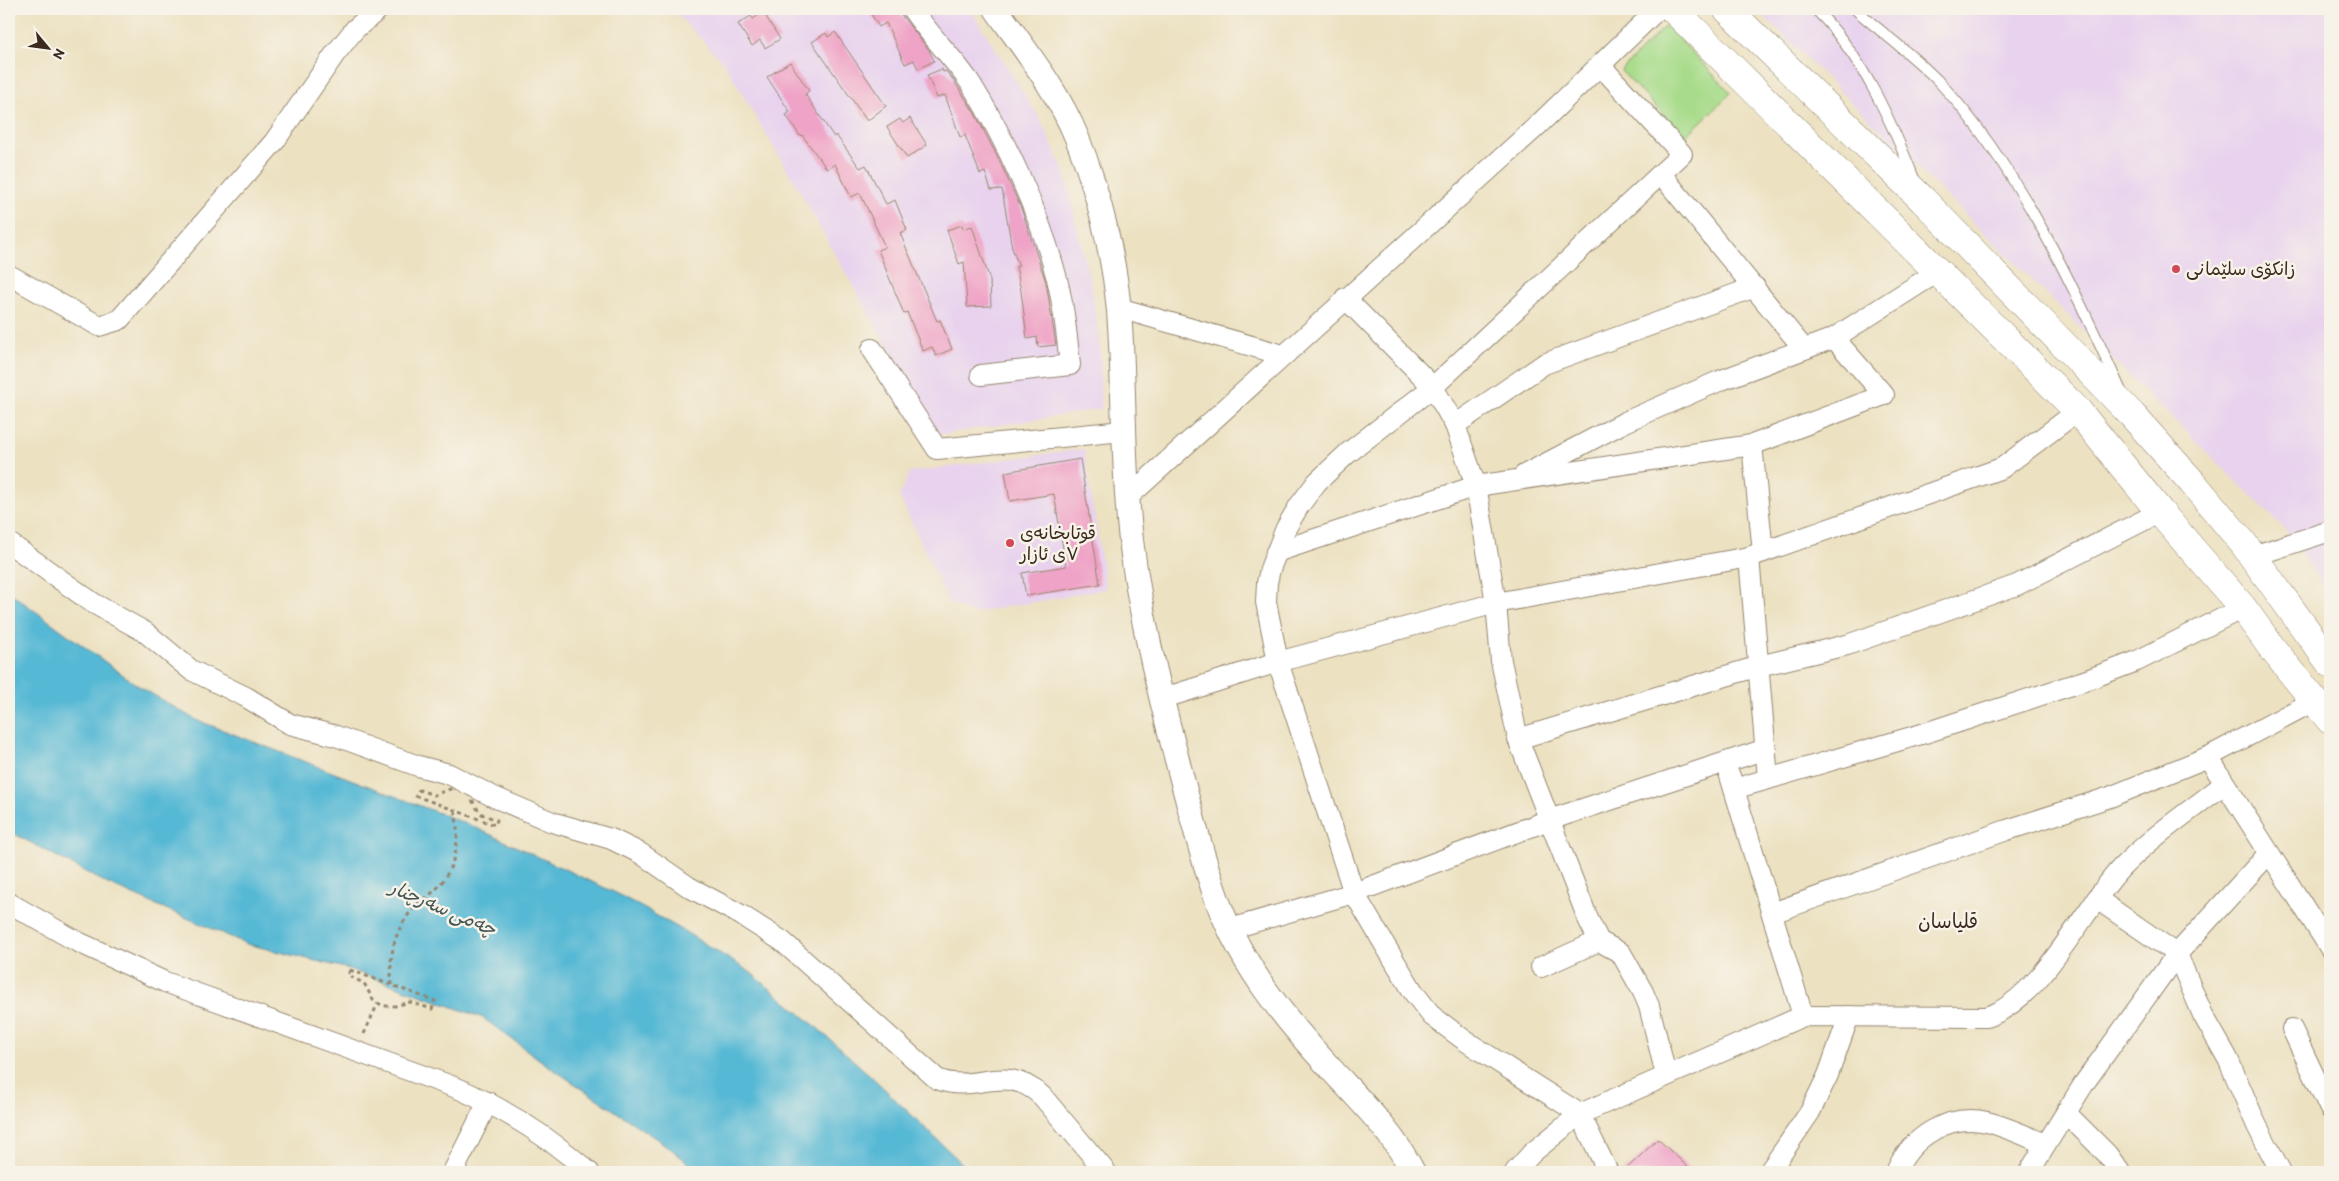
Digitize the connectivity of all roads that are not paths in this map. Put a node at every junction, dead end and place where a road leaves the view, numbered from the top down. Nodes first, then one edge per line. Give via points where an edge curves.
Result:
1 (379, 9) edge
2 (912, 9) edge
3 (996, 9) edge
4 (1658, 9) edge
5 (1674, 9) edge
6 (1727, 9) edge
7 (1816, 9) edge
8 (1855, 9) edge
9 (1600, 65) junction
10 (1661, 174) junction
11 (1923, 200) junction
12 (1939, 272) junction
13 (9, 275) edge
14 (1755, 287) junction
15 (1345, 298) junction
16 (1119, 308) junction
17 (1834, 338) junction
18 (872, 349) dead end
19 (1804, 349) junction
20 (1283, 355) junction
21 (981, 375) dead end
22 (1433, 387) junction
23 (2078, 411) junction
24 (2132, 415) junction
25 (1455, 425) junction
26 (1123, 431) junction
27 (1752, 445) junction
28 (1511, 481) junction
29 (1476, 486) junction
30 (1127, 498) junction
31 (2160, 512) junction
32 (2330, 531) edge
33 (9, 544) edge
34 (1276, 552) junction
35 (1756, 554) junction
36 (2253, 556) junction
37 (1496, 603) junction
38 (2243, 608) junction
39 (1278, 662) junction
40 (2330, 663) edge
41 (1759, 666) junction
42 (1161, 699) junction
43 (2323, 710) edge
44 (1518, 739) junction
45 (1766, 750) junction
46 (2208, 757) junction
47 (1726, 762) junction
48 (1768, 779) junction
49 (2224, 784) junction
50 (1734, 789) junction
51 (1549, 820) junction
52 (2269, 853) junction
53 (1354, 893) junction
54 (2096, 899) junction
55 (9, 902) edge
56 (1772, 913) junction
57 (1230, 929) junction
58 (1599, 940) junction
59 (2330, 948) edge
60 (2176, 954) junction
61 (1541, 967) dead end
62 (1803, 1016) junction
63 (1849, 1016) junction
64 (2292, 1028) dead end
65 (1666, 1075) junction
66 (488, 1102) junction
67 (2330, 1109) edge
68 (2066, 1113) junction
69 (1580, 1114) junction
70 (2045, 1144) junction
71 (453, 1172) edge
72 (589, 1172) edge
73 (1106, 1172) edge
74 (1413, 1172) edge
75 (1515, 1172) edge
76 (1608, 1172) edge
77 (1769, 1172) edge
78 (1896, 1172) edge
79 (2029, 1172) edge
80 (2120, 1172) edge
81 (2281, 1172) edge

1 - 13 street via 355,28 274,142 119,320 99,326
2 - 21 street via 967,78 994,123 1043,233 1062,301 1070,365
3 - 16 street via 1038,67 1076,136 1096,193
4 - 9 street
5 - 12 main road
6 - 11 main road
7 - 11 lane via 1851,54 1870,86 1896,134
8 - 24 lane via 1940,83 1992,149 2087,315
9 - 10 street via 1682,154
9 - 15 street via 1536,127
10 - 14 street
10 - 22 street
11 - 24 main road
12 - 17 street
12 - 23 main road
14 - 19 street
14 - 25 street via 1544,364
15 - 20 street
15 - 22 street
16 - 20 street
16 - 26 street
17 - 19 street
17 - 27 street via 1884,395
18 - 26 street via 937,449
19 - 28 street via 1624,422
20 - 30 street
22 - 25 street
22 - 34 street via 1348,453 1317,482 1286,528
23 - 31 main road
23 - 35 street via 2002,468
24 - 36 main road
25 - 29 street
26 - 30 street
27 - 28 street
27 - 35 street
28 - 29 street
29 - 34 street
29 - 37 street
30 - 42 street via 1142,614
31 - 38 main road
31 - 41 street via 2017,585 1847,645
32 - 36 street
33 - 73 street via 100,608 145,632 191,670 246,697 290,724 449,774 552,822 611,839 640,853 689,887 782,941 937,1080 958,1085 1005,1078 1032,1086
34 - 39 street via 1266,602
35 - 37 street
35 - 41 street
36 - 40 main road
37 - 39 street
37 - 44 street via 1502,661
38 - 43 main road
38 - 48 street via 2137,661 2084,681 1925,733
39 - 42 street
39 - 53 street
41 - 44 street
41 - 45 street
42 - 57 street via 1201,848 1216,898
43 - 46 street
44 - 51 street
45 - 47 street
45 - 48 street
46 - 49 street
46 - 56 street via 2110,797
47 - 50 street
47 - 51 street
48 - 50 street
49 - 52 street
49 - 54 street via 2146,844
50 - 56 street
51 - 53 street
51 - 58 street
52 - 59 street
52 - 60 street
53 - 57 street
53 - 69 street via 1414,993 1432,1016
54 - 60 street
54 - 63 street via 2034,983 2000,1013 1986,1017
55 - 66 street via 76,941 164,982
56 - 62 street
57 - 74 street via 1247,964 1268,995 1385,1128
58 - 61 street
58 - 65 street via 1621,953 1643,992
60 - 68 street
60 - 81 street
62 - 63 street
62 - 65 street
63 - 77 street via 1828,1075 1810,1112
64 - 67 street
65 - 69 street
66 - 71 street
66 - 72 street via 552,1141
68 - 70 street
68 - 80 street via 2107,1154
69 - 75 street via 1532,1153
69 - 76 street
70 - 78 street via 1986,1122 1954,1122 1934,1129 1917,1142
70 - 79 street

